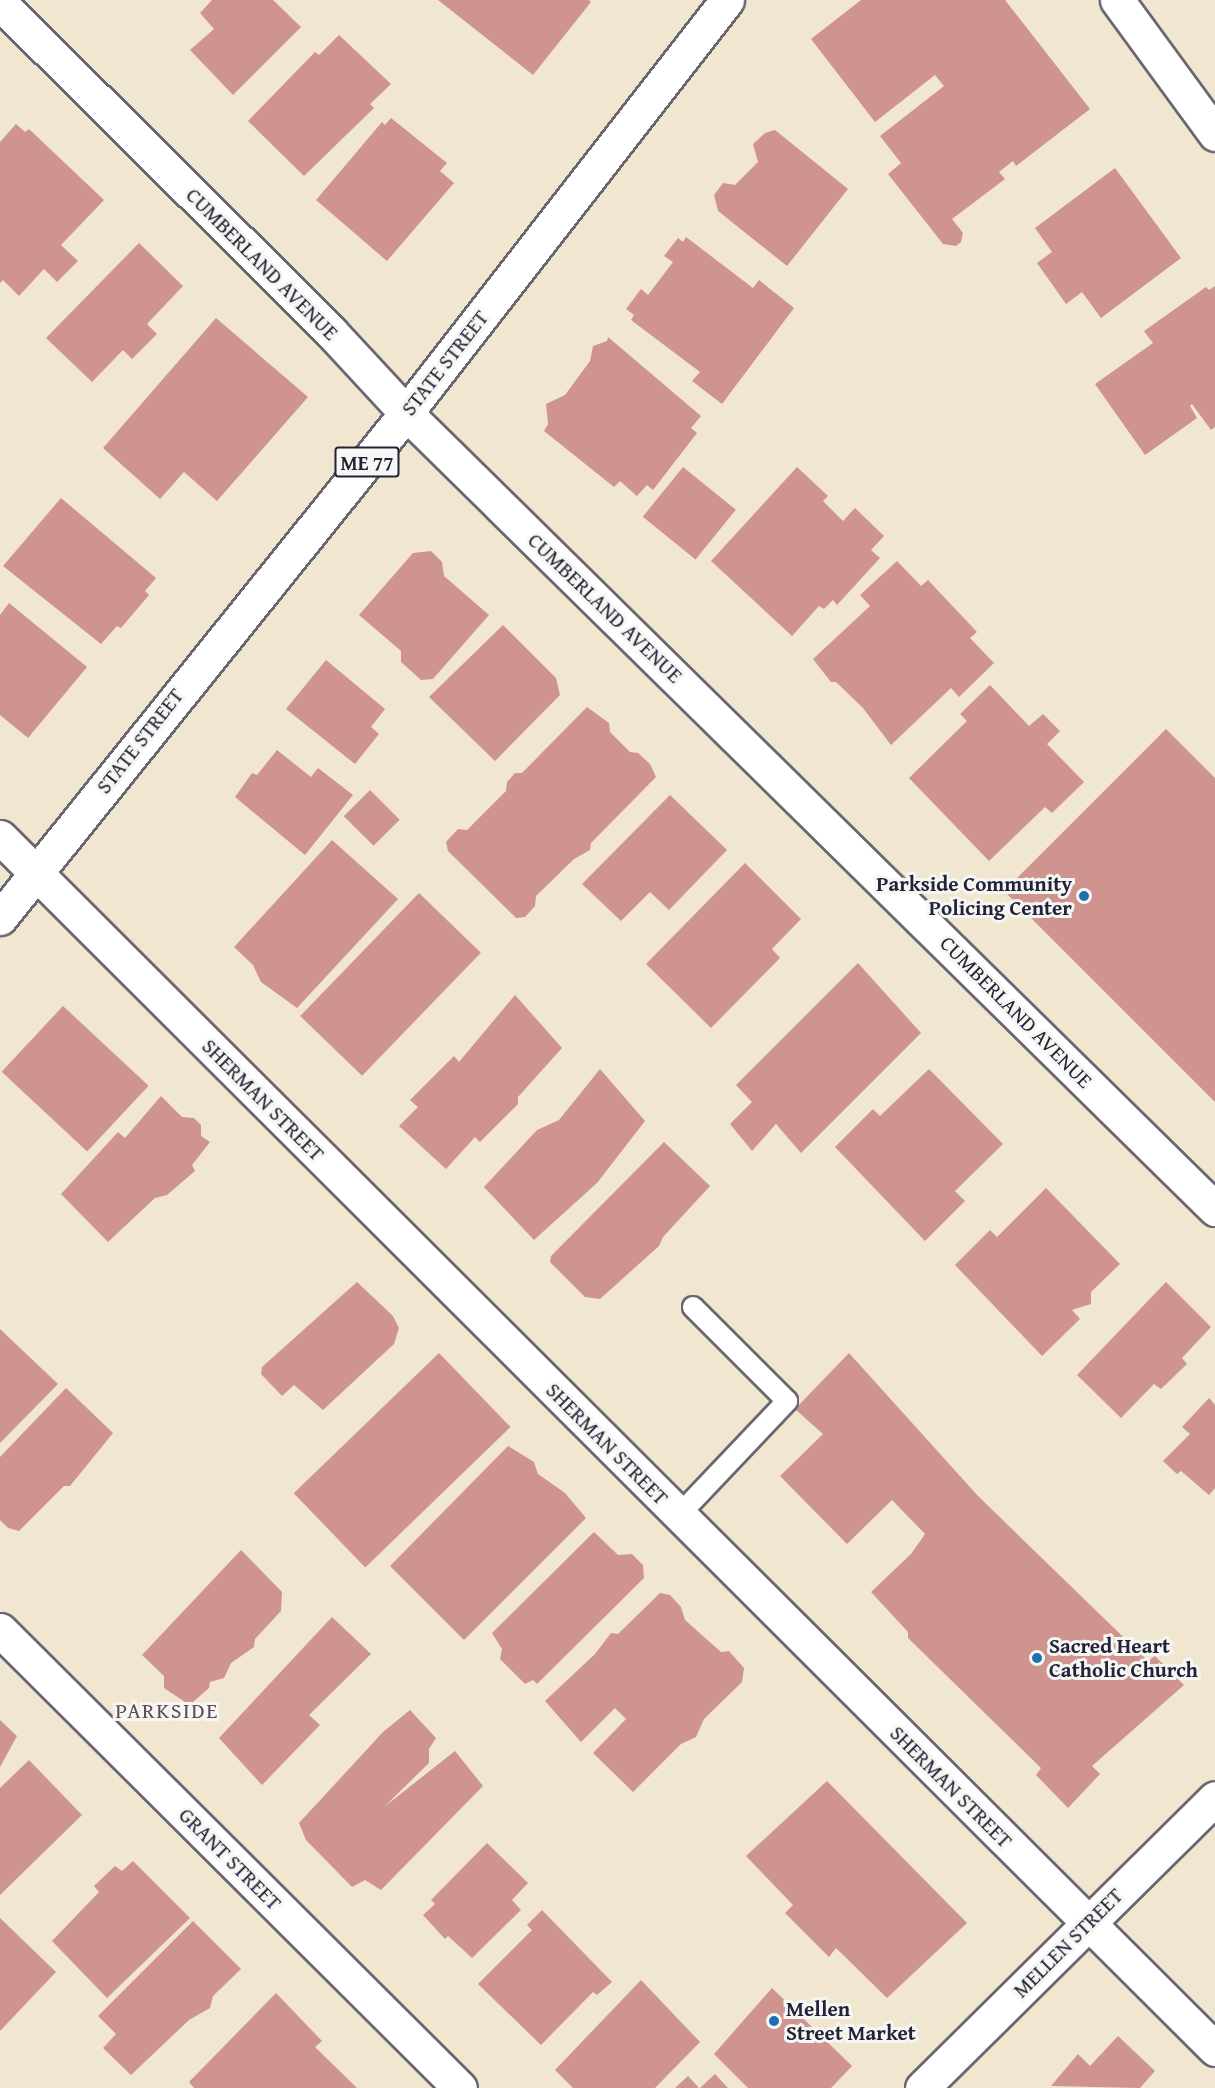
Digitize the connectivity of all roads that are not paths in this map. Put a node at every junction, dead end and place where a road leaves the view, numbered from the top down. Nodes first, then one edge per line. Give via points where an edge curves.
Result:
1 (727, 0) edge
2 (1117, 0) edge
3 (0, 3) edge
4 (1215, 134) edge
5 (406, 413) junction
6 (0, 837) edge
7 (37, 874) junction
8 (0, 918) edge
9 (1215, 1209) edge
10 (693, 1306) dead end
11 (679, 1515) junction
12 (0, 1630) edge
13 (1215, 1798) edge
14 (1088, 1924) junction
15 (1215, 2049) edge
16 (460, 2088) edge
17 (922, 2088) edge

1 - 5 street, STATE STREET / ME 77
2 - 4 street
3 - 5 street, CUMBERLAND AVENUE via 331,332
5 - 7 street, STATE STREET / ME 77
5 - 9 street, CUMBERLAND AVENUE
6 - 7 street, SHERMAN STREET
7 - 8 street, STATE STREET / ME 77
7 - 11 street, SHERMAN STREET
10 - 11 lane via 787,1401
11 - 14 street, SHERMAN STREET
12 - 16 street, GRANT STREET
13 - 14 street, MELLEN STREET
14 - 15 street, SHERMAN STREET
14 - 17 street, MELLEN STREET

